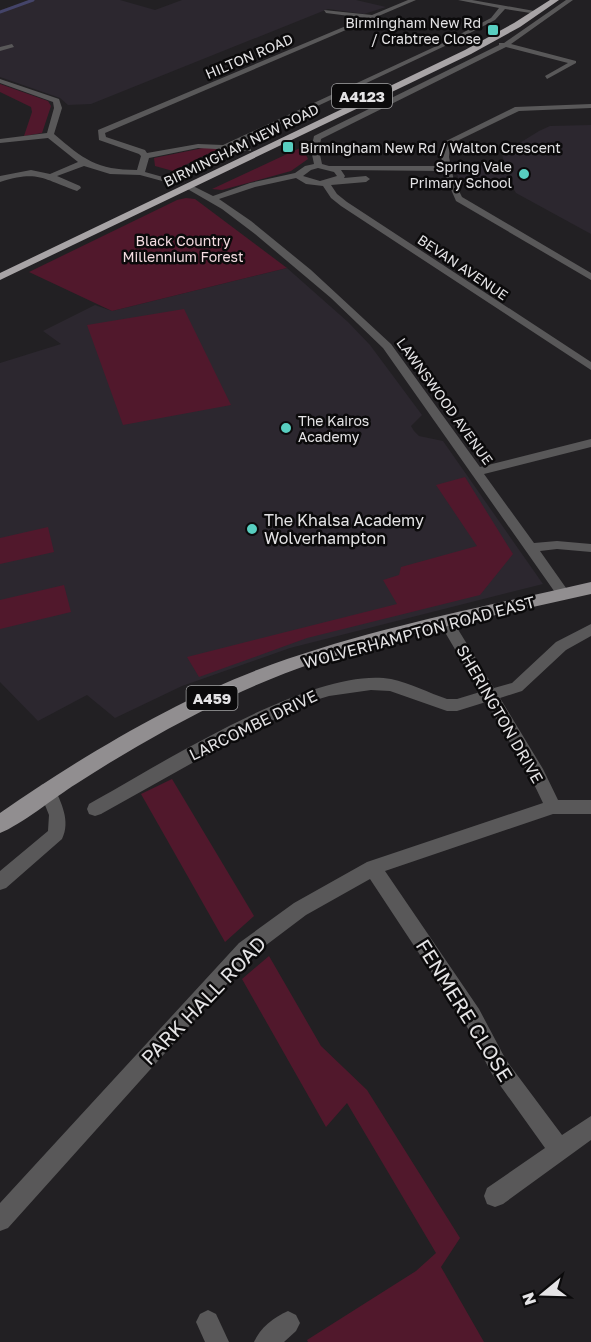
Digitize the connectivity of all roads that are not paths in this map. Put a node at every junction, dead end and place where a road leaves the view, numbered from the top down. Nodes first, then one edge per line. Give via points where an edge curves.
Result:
1 (413, 0) edge
2 (461, 0) edge
3 (545, 0) edge
4 (555, 0) edge
5 (570, 0) edge
6 (504, 7) junction
7 (326, 11) dead end
8 (533, 12) junction
9 (372, 17) junction
10 (490, 41) junction
11 (12, 45) dead end
12 (505, 45) junction
13 (0, 49) edge
14 (548, 74) dead end
15 (0, 81) edge
16 (591, 105) edge
17 (50, 135) junction
18 (0, 141) edge
19 (226, 146) junction
20 (248, 149) junction
21 (145, 156) junction
22 (83, 163) junction
23 (318, 166) junction
24 (332, 168) junction
25 (447, 169) junction
26 (140, 173) junction
27 (299, 175) junction
28 (51, 176) junction
29 (375, 179) dead end
30 (0, 180) edge
31 (439, 180) dead end
32 (450, 180) junction
33 (331, 182) junction
34 (174, 183) junction
35 (188, 187) junction
36 (77, 188) dead end
37 (214, 198) junction
38 (0, 267) edge
39 (0, 277) edge
40 (591, 277) edge
41 (591, 368) edge
42 (591, 443) edge
43 (477, 472) junction
44 (531, 548) junction
45 (591, 548) edge
46 (591, 588) edge
47 (564, 595) junction
48 (446, 622) junction
49 (591, 629) edge
50 (490, 697) junction
51 (47, 790) junction
52 (553, 807) junction
53 (591, 807) edge
54 (95, 809) dead end
55 (0, 824) edge
56 (373, 868) junction
57 (0, 882) edge
58 (591, 1127) edge
59 (560, 1150) junction
60 (495, 1196) dead end
61 (0, 1220) edge
62 (288, 1323) dead end
63 (266, 1342) edge

1 - 9 street, HILTON ROAD
2 - 6 street
3 - 8 highway, BIRMINGHAM NEW ROAD / A4123
4 - 8 highway, BIRMINGHAM NEW ROAD / A4123
5 - 12 street
6 - 8 street
6 - 19 street via 493,19 445,44
7 - 9 street
8 - 10 highway, BIRMINGHAM NEW ROAD / A4123
8 - 20 highway, BIRMINGHAM NEW ROAD / A4123
9 - 21 street, HILTON ROAD via 101,132 102,138
10 - 12 street
10 - 35 highway, BIRMINGHAM NEW ROAD / A4123
11 - 13 street
12 - 14 street via 574,62
12 - 23 street via 317,138
15 - 17 street via 56,101
16 - 25 street via 535,107 506,113 447,143
17 - 18 street
17 - 22 street
19 - 20 street
19 - 21 street via 186,147
20 - 34 highway, BIRMINGHAM NEW ROAD / A4123
21 - 26 street
22 - 26 street via 107,173
22 - 28 street
23 - 24 street
23 - 27 street via 303,169
24 - 25 street
24 - 33 street via 341,174
25 - 32 street
26 - 34 street
27 - 33 street via 306,182
27 - 37 street
28 - 30 street via 26,171
28 - 36 street
29 - 33 street
31 - 32 street
32 - 40 street via 456,195 465,203
33 - 41 street, BEVAN AVENUE via 334,196 344,204
34 - 35 highway
34 - 38 highway, BIRMINGHAM NEW ROAD / A4123
35 - 37 street, LAWNSWOOD AVENUE
35 - 39 highway, BIRMINGHAM NEW ROAD / A4123
37 - 43 street, LAWNSWOOD AVENUE via 357,315 390,349
42 - 43 street
43 - 44 street, LAWNSWOOD AVENUE
44 - 45 street
44 - 47 street, LAWNSWOOD AVENUE
46 - 47 main road, WOLVERHAMPTON ROAD EAST / A459
47 - 48 main road, WOLVERHAMPTON ROAD EAST / A459
48 - 50 street, SHERINGTON DRIVE
48 - 51 main road, WOLVERHAMPTON ROAD EAST / A459 via 303,662 232,688
49 - 50 street, LARCOMBE DRIVE via 548,657 517,687
50 - 52 street, SHERINGTON DRIVE
50 - 54 street, LARCOMBE DRIVE via 447,705 391,685 328,690 213,743
51 - 55 main road, WOLVERHAMPTON ROAD EAST / A459
51 - 57 street via 57,815 56,834
52 - 53 street, PARK HALL ROAD
52 - 56 street, PARK HALL ROAD
56 - 59 street, FENMERE CLOSE via 472,1016 499,1067
56 - 61 street, PARK HALL ROAD via 300,909 246,949
58 - 59 street
59 - 60 street
62 - 63 street

